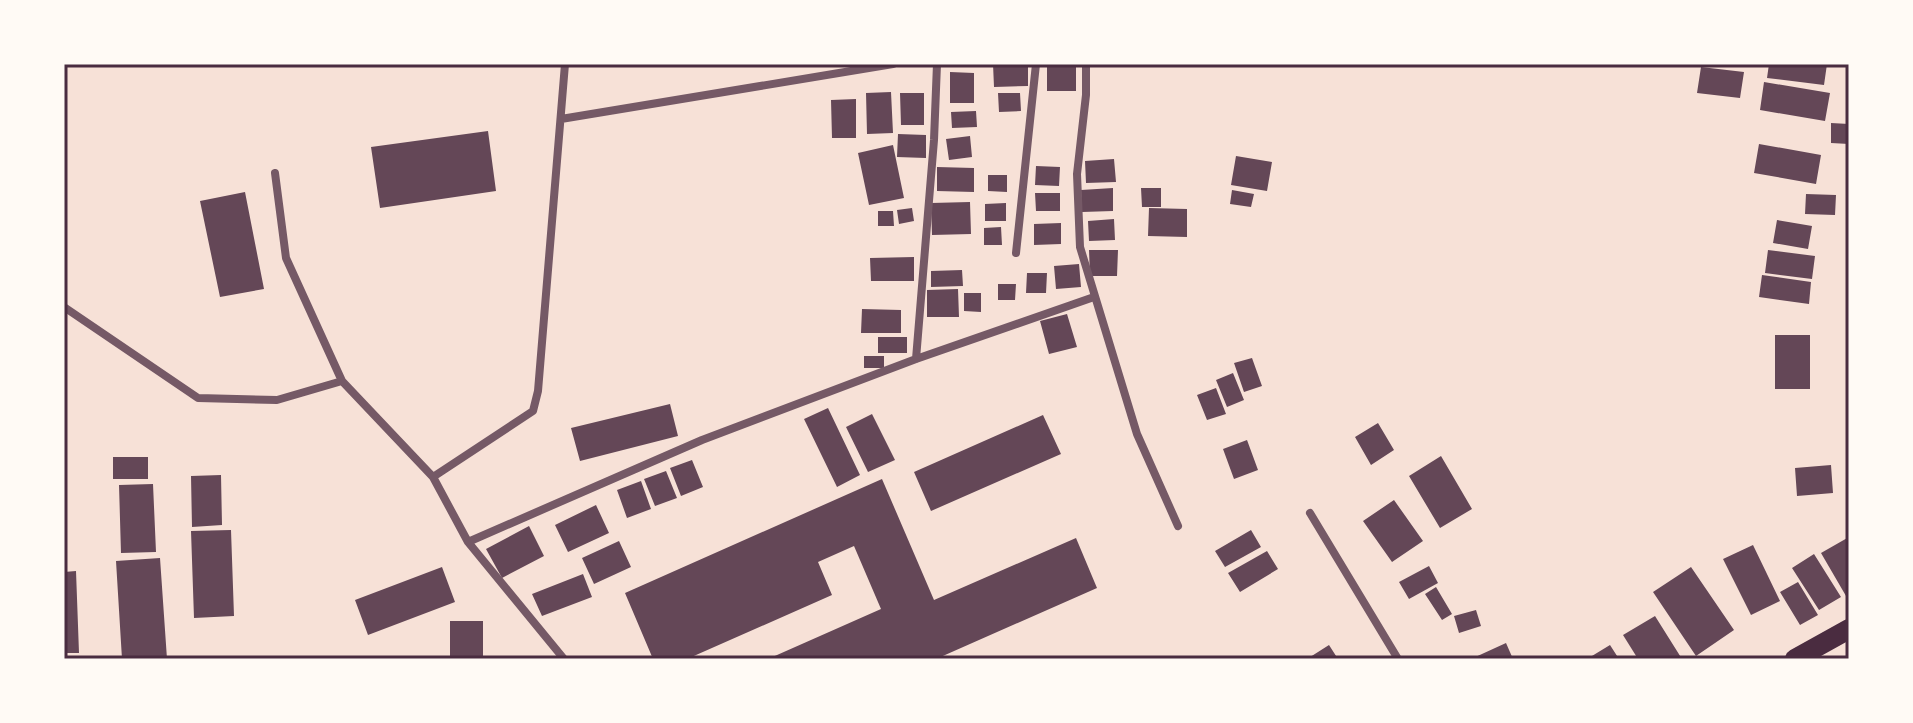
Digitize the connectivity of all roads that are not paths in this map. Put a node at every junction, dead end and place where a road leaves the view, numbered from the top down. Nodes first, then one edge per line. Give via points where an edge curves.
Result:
1 (565, 64) edge
2 (893, 64) edge
3 (937, 64) edge
4 (1036, 64) edge
5 (1086, 64) edge
6 (561, 119) junction
7 (275, 173) dead end
8 (1016, 253) dead end
9 (1094, 297) junction
10 (64, 307) edge
11 (916, 359) junction
12 (342, 381) junction
13 (433, 477) junction
14 (1310, 513) dead end
15 (1178, 526) dead end
16 (468, 542) junction
17 (1849, 629) edge
18 (564, 659) edge
19 (1398, 659) edge
20 (1795, 659) edge

1 - 6 street
2 - 6 street
3 - 11 street
4 - 8 street
5 - 9 street via 1077,174 1080,247
6 - 13 street via 533,411
7 - 12 street via 286,258
9 - 11 street
9 - 15 street via 1137,434
10 - 12 street via 198,398 277,400
11 - 16 street via 702,440
12 - 13 street
13 - 16 street
14 - 19 street
16 - 18 street
17 - 20 main road

